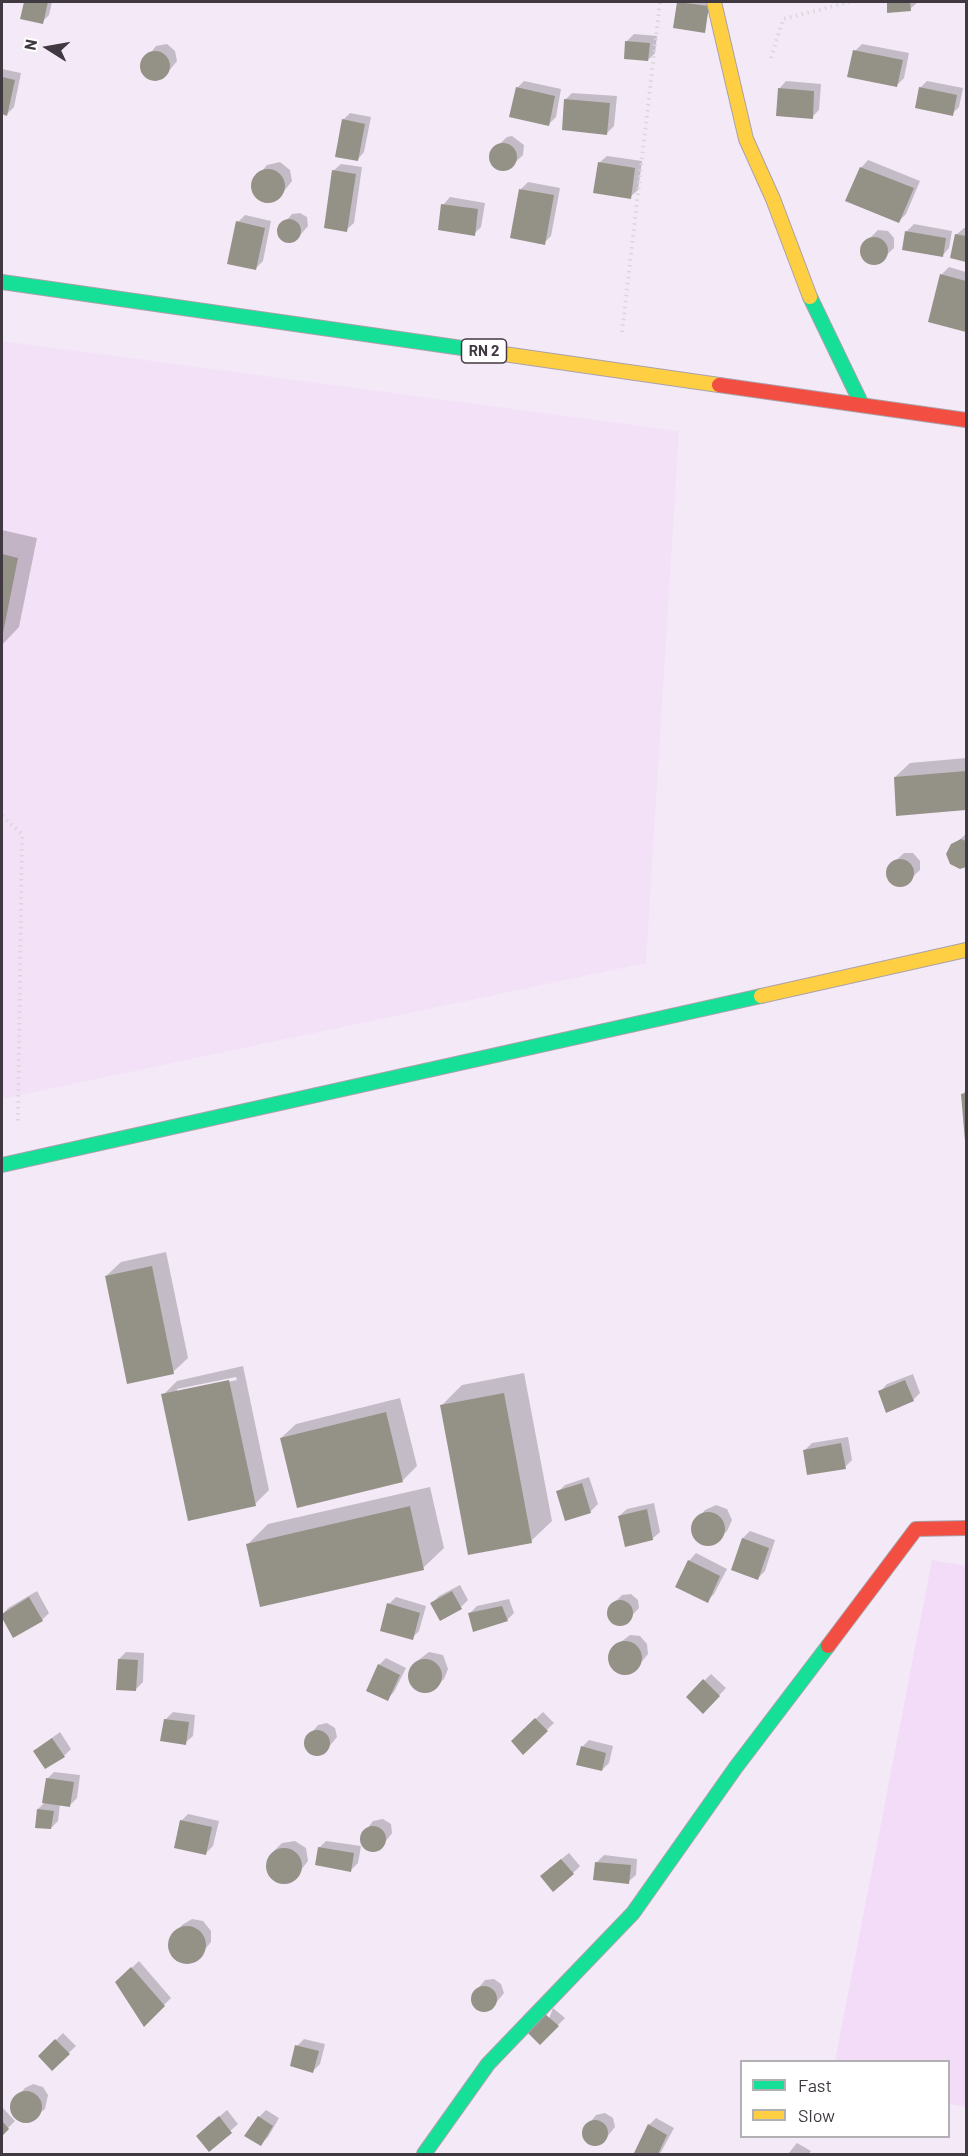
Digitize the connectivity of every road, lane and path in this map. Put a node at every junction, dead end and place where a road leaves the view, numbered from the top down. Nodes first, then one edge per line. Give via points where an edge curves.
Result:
1 (660, 2) edge
2 (714, 2) edge
3 (850, 2) edge
4 (769, 63) dead end
5 (2, 282) edge
6 (618, 370) junction
7 (862, 405) junction
8 (966, 420) edge
9 (2, 816) edge
10 (966, 950) edge
11 (18, 1161) junction
12 (2, 1165) edge
13 (966, 1528) edge
14 (424, 2154) edge

1 - 6 path
2 - 7 street via 746,139 814,306
3 - 4 path via 783,19
5 - 6 street, RN 2
6 - 7 street, RN 2
7 - 8 street, RN 2
9 - 11 path via 22,834
10 - 11 street
11 - 12 street
13 - 14 street via 916,1529 736,1767 633,1913 488,2064

